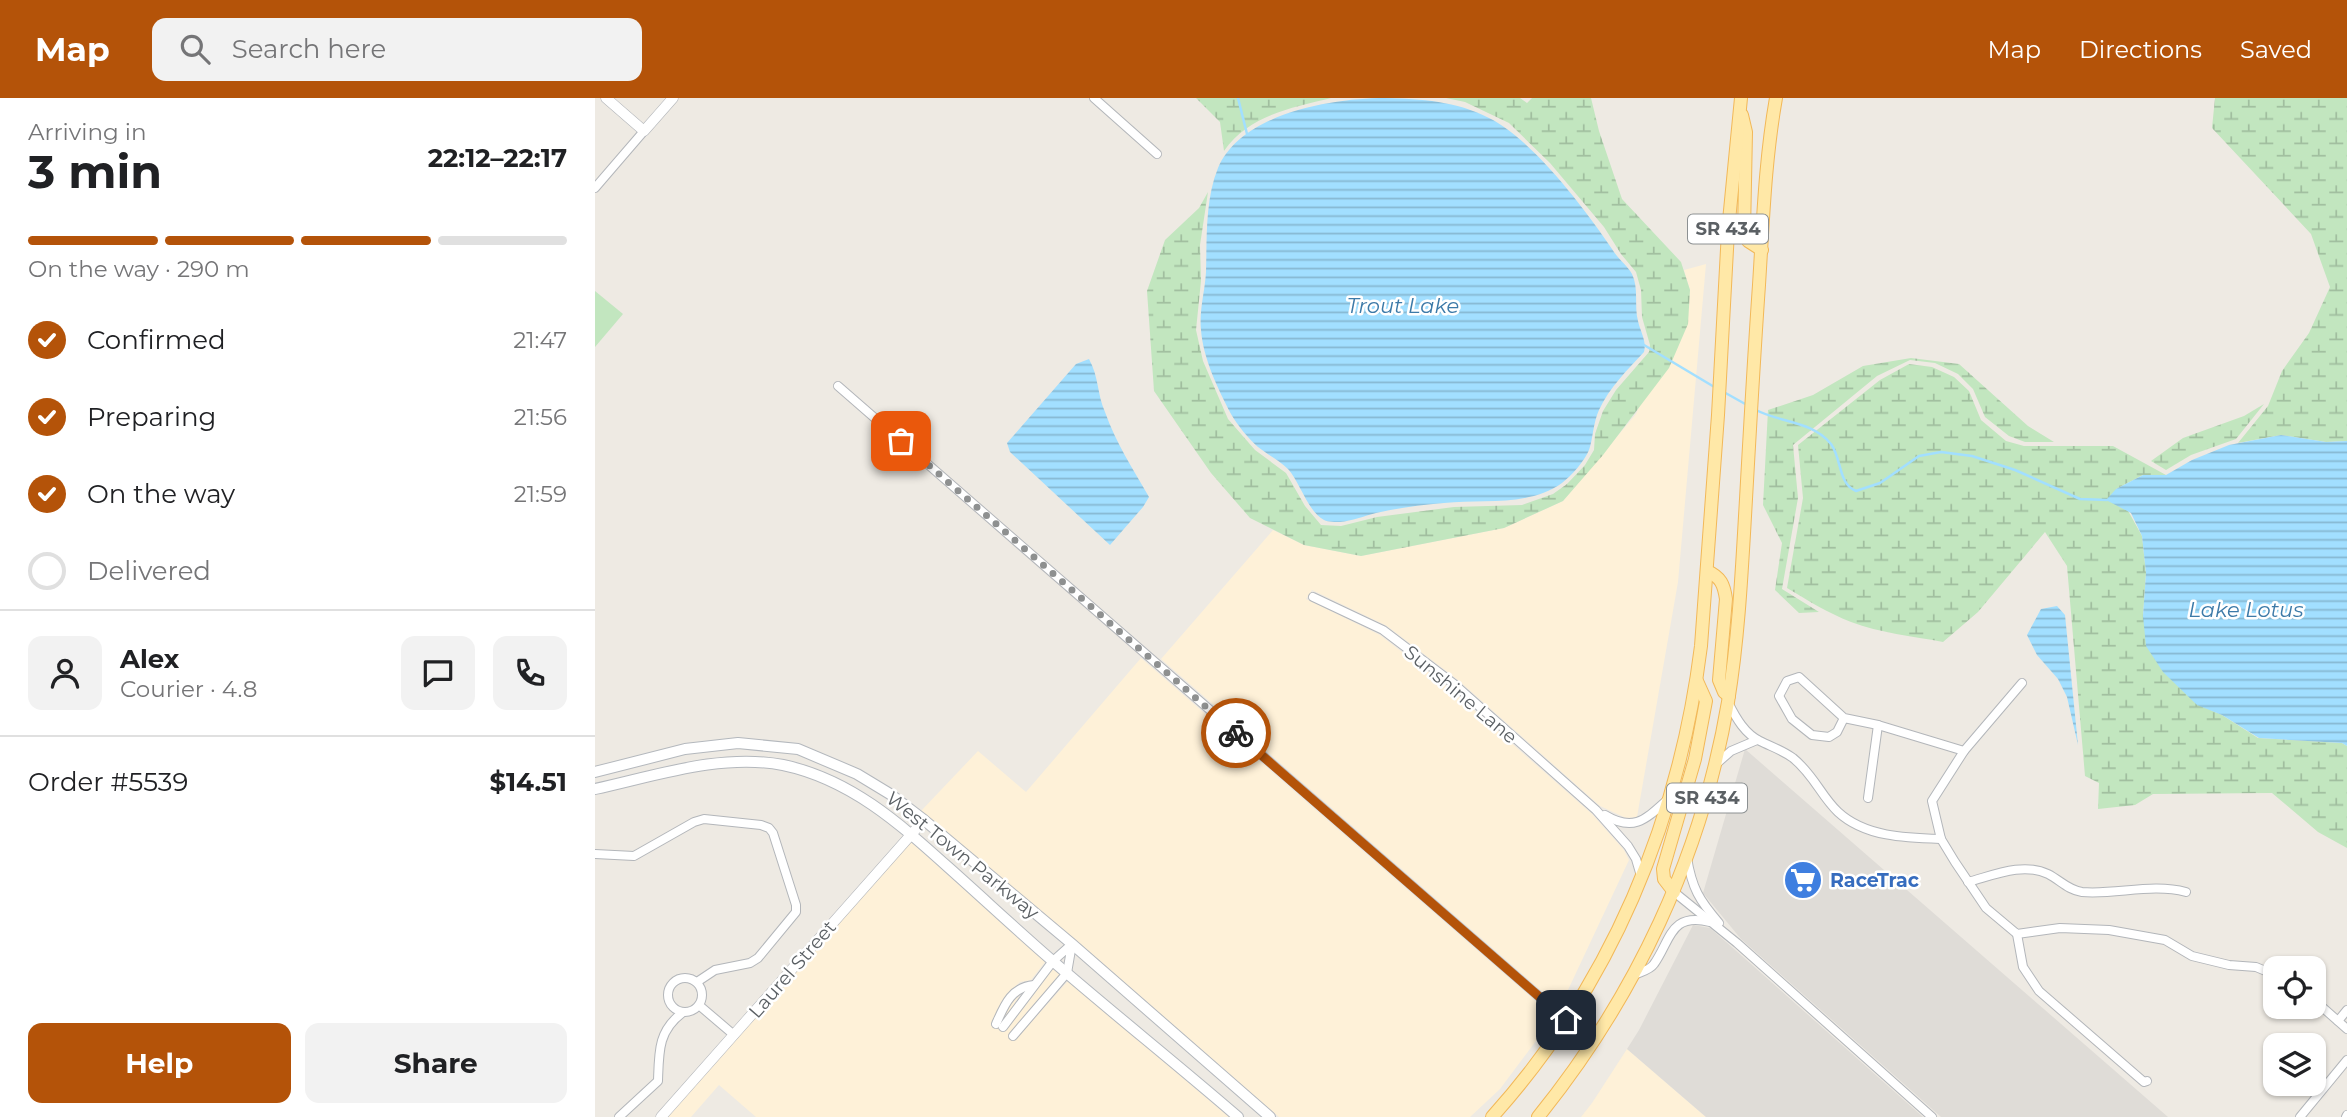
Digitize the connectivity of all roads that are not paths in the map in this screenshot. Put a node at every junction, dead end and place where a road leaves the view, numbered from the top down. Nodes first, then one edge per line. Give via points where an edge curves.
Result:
1 (606, 98) edge
2 (673, 98) edge
3 (1094, 98) edge
4 (1776, 98) edge
5 (1740, 100) edge
6 (644, 131) junction
7 (1157, 154) dead end
8 (595, 188) edge
9 (1762, 250) junction
10 (838, 386) dead end
11 (1707, 571) junction
12 (1313, 597) dead end
13 (1696, 681) junction
14 (2022, 683) dead end
15 (1729, 699) junction
16 (1844, 718) junction
17 (1878, 725) junction
18 (1757, 740) junction
19 (1964, 751) junction
20 (1715, 765) junction
21 (595, 772) edge
22 (595, 789) edge
23 (1671, 796) junction
24 (1868, 798) dead end
25 (1596, 810) junction
26 (924, 820) junction
27 (911, 834) junction
28 (1941, 839) junction
29 (595, 854) edge
30 (1687, 857) junction
31 (1641, 879) junction
32 (1968, 882) junction
33 (1674, 892) junction
34 (2186, 892) dead end
35 (1712, 923) junction
36 (2017, 934) junction
37 (1737, 943) junction
38 (1072, 944) junction
39 (1053, 961) junction
40 (2263, 970) edge
41 (1067, 974) junction
42 (1634, 975) junction
43 (697, 982) junction
44 (699, 1006) junction
45 (2326, 1010) edge
46 (2347, 1010) edge
47 (682, 1013) junction
48 (1566, 1020) junction
49 (2338, 1021) junction
50 (1000, 1026) dead end
51 (2347, 1029) edge
52 (734, 1035) junction
53 (1013, 1036) dead end
54 (2347, 1060) edge
55 (2147, 1082) dead end
56 (619, 1117) edge
57 (661, 1117) edge
58 (1238, 1117) edge
59 (1270, 1117) edge
60 (1492, 1117) edge
61 (1538, 1117) edge
62 (1932, 1117) edge
63 (2300, 1117) edge

1 - 6 street
2 - 6 street
3 - 7 street
4 - 9 main road, SR 434
5 - 9 main road via 1746,132 1744,232 1748,242
5 - 11 main road, SR 434
6 - 8 street
9 - 15 main road, SR 434 via 1739,620
10 - 48 street
11 - 13 main road, SR 434
11 - 15 main road via 1725,587 1720,680
12 - 25 street, Sunshine Lane via 1384,630 1454,684
13 - 23 main road, SR 434
13 - 33 main road via 1706,701 1663,869
14 - 19 street
15 - 18 street via 1738,720
15 - 20 main road, SR 434
16 - 16 street via 1799,677 1787,681 1779,696 1792,719 1812,735 1829,737
16 - 17 street
17 - 19 street
17 - 24 street
18 - 20 street via 1731,751
18 - 28 street via 1782,750 1807,769 1837,812 1861,827 1887,835
19 - 28 street via 1932,801
20 - 30 main road, SR 434
21 - 26 main road, West Town Parkway via 685,749 725,744 798,749 857,774
22 - 27 main road, West Town Parkway via 703,765 783,765 842,785
23 - 25 street, Sunshine Lane via 1637,823 1624,823
23 - 31 main road, SR 434
25 - 31 street, Sunshine Lane via 1629,846
26 - 27 street, Laurel Street
26 - 38 main road, West Town Parkway
27 - 39 main road, West Town Parkway
27 - 52 street, Laurel Street
28 - 32 street
29 - 43 street via 634,856 704,819 761,825 773,833 796,912 758,958 715,970
30 - 33 main road, SR 434
30 - 37 street via 1702,904
31 - 48 main road, SR 434 via 1607,953
32 - 34 street via 2025,868 2049,874 2079,892 2171,888
32 - 36 street via 1986,908
33 - 35 street
33 - 42 main road, SR 434
35 - 37 street
35 - 42 street via 1682,922 1671,931 1652,967
36 - 40 street via 2060,928 2109,930 2165,940 2192,956
36 - 55 street via 2022,967 2039,991
37 - 62 street
38 - 39 street
38 - 41 street
38 - 59 main road, West Town Parkway
39 - 41 main road, West Town Parkway
39 - 50 street
41 - 53 street
41 - 58 main road, West Town Parkway
42 - 61 main road, SR 434 via 1592,1045
43 - 44 street via 703,999
43 - 47 street via 680,978 668,992 674,1009
44 - 47 street
44 - 52 street
45 - 49 street
46 - 49 street
47 - 56 street via 669,1023 659,1051 658,1081
48 - 60 main road, SR 434
49 - 51 street
52 - 57 street, Laurel Street
54 - 63 street

